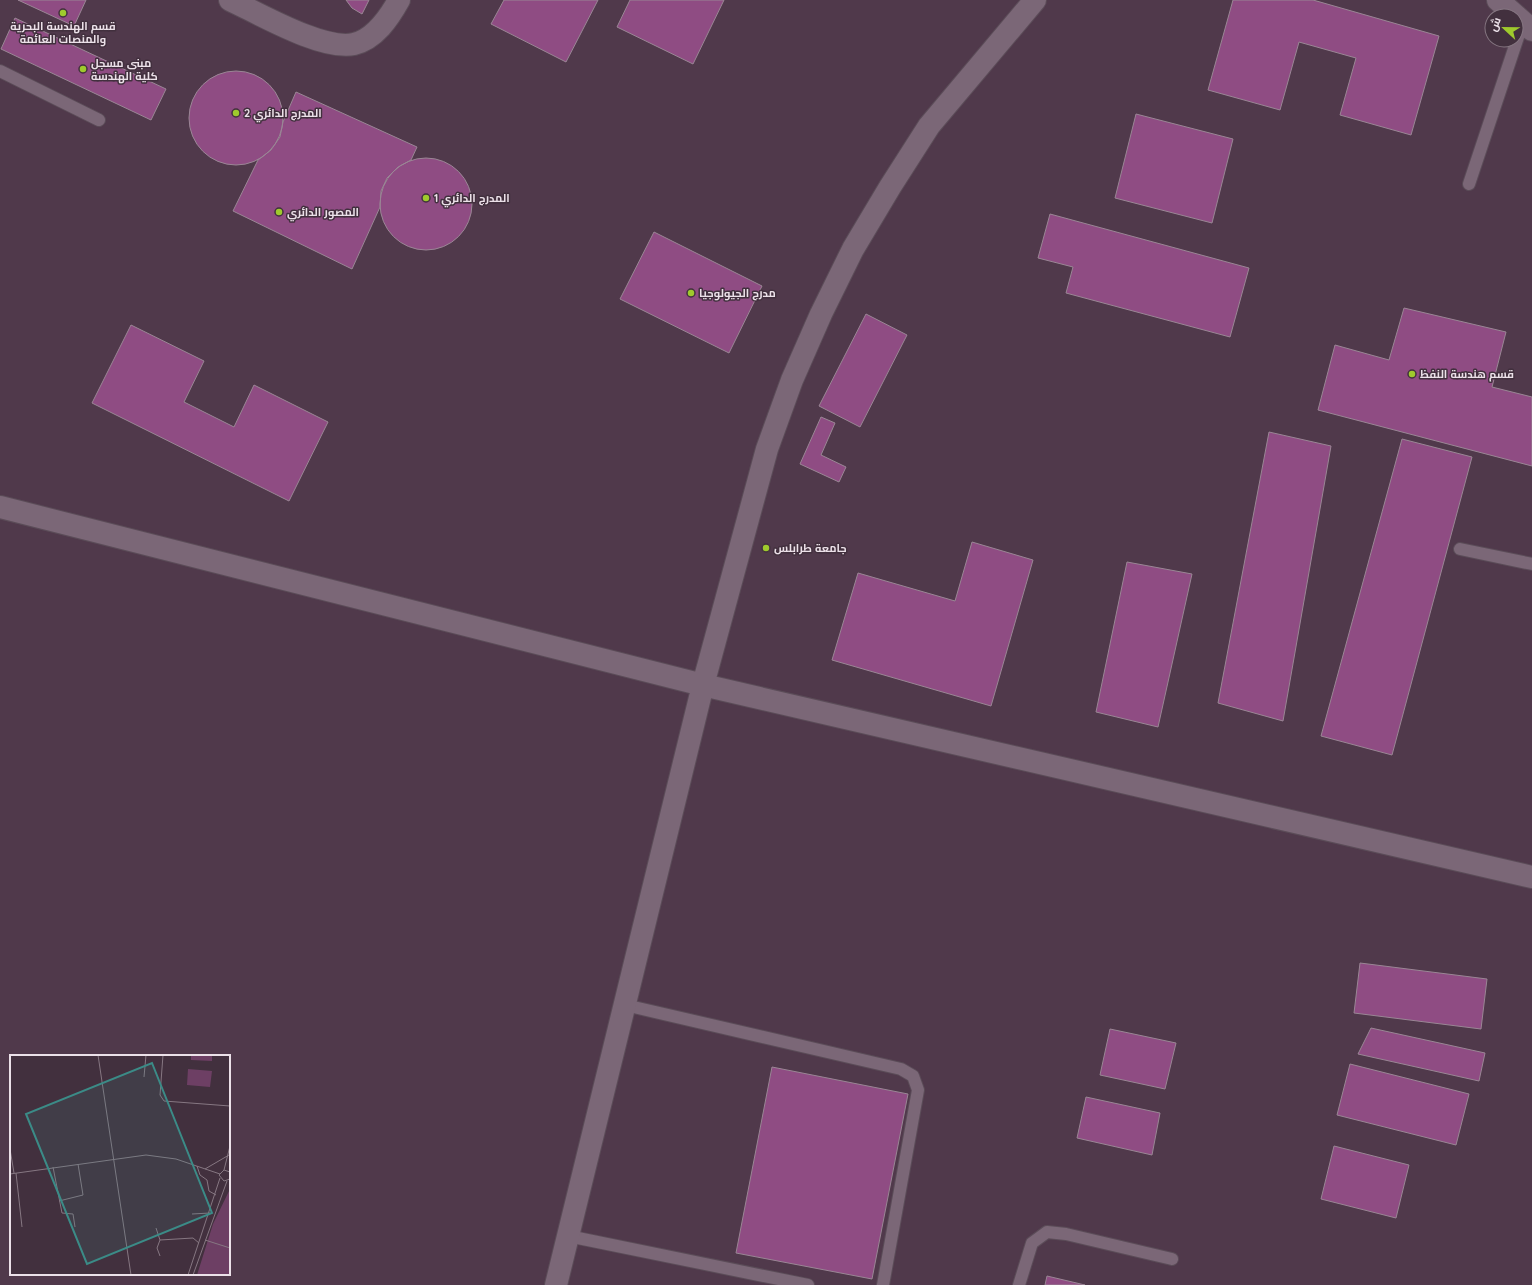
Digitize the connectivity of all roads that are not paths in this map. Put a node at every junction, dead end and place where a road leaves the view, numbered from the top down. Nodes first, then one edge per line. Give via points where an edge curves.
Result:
1 (230, 0) edge
2 (399, 0) edge
3 (1035, 0) edge
4 (1498, 0) edge
5 (1527, 26) edge
6 (0, 71) edge
7 (99, 120) dead end
8 (1469, 184) dead end
9 (0, 507) edge
10 (1460, 549) dead end
11 (1532, 564) edge
12 (703, 684) junction
13 (1532, 877) edge
14 (625, 1005) junction
15 (568, 1236) junction
16 (1172, 1259) dead end
17 (556, 1285) edge
18 (808, 1285) edge
19 (883, 1285) edge
20 (1019, 1285) edge

1 - 2 street via 313,39 336,44 353,44 377,32
3 - 12 street via 930,126 868,224 821,314 792,380 767,449
4 - 5 street
5 - 8 lane
6 - 7 lane
9 - 12 street
10 - 11 lane
12 - 13 street
12 - 14 street
14 - 15 street
14 - 19 lane via 901,1069 913,1076 918,1090
15 - 17 street
15 - 18 lane
16 - 20 lane via 1066,1234 1047,1232 1032,1243

